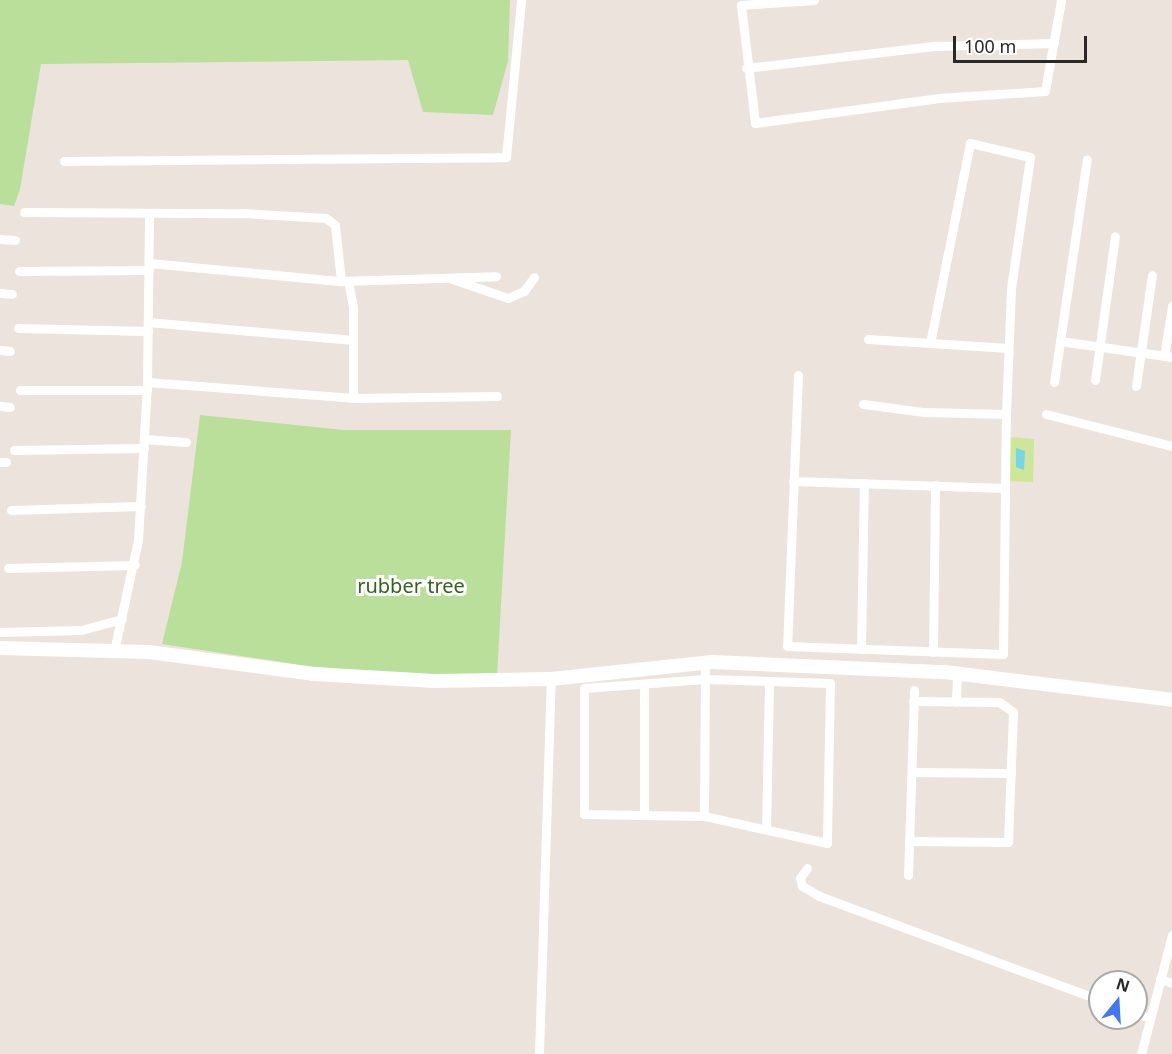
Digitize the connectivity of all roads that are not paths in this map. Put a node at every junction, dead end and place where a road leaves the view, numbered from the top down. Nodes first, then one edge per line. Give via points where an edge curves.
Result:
1 (521, 0) edge
2 (814, 0) edge
3 (1060, 0) edge
4 (1054, 43) junction
5 (746, 68) junction
6 (1087, 159) dead end
7 (64, 161) dead end
8 (24, 212) dead end
9 (149, 214) junction
10 (1115, 236) dead end
11 (0, 239) edge
12 (15, 240) dead end
13 (149, 267) junction
14 (19, 270) dead end
15 (1152, 275) dead end
16 (496, 276) dead end
17 (534, 277) dead end
18 (447, 278) junction
19 (344, 281) junction
20 (0, 293) edge
21 (12, 294) dead end
22 (1172, 306) edge
23 (148, 327) junction
24 (18, 328) dead end
25 (868, 339) dead end
26 (353, 340) junction
27 (1060, 341) junction
28 (930, 344) junction
29 (1100, 347) junction
30 (1008, 348) junction
31 (1141, 352) junction
32 (1168, 356) edge
33 (798, 375) dead end
34 (1095, 380) dead end
35 (1054, 382) dead end
36 (147, 386) junction
37 (1136, 386) dead end
38 (20, 390) dead end
39 (497, 396) dead end
40 (353, 398) junction
41 (863, 404) dead end
42 (1006, 414) junction
43 (1046, 414) dead end
44 (186, 442) dead end
45 (144, 444) junction
46 (1172, 446) edge
47 (14, 450) dead end
48 (793, 481) junction
49 (864, 483) junction
50 (935, 485) junction
51 (1005, 488) junction
52 (141, 506) junction
53 (11, 510) dead end
54 (135, 565) junction
55 (8, 568) dead end
56 (122, 619) junction
57 (0, 632) edge
58 (0, 648) edge
59 (861, 649) junction
60 (114, 651) junction
61 (933, 652) junction
62 (705, 663) junction
63 (957, 674) junction
64 (551, 679) junction
65 (705, 679) junction
66 (768, 681) junction
67 (644, 684) junction
68 (914, 690) dead end
69 (1172, 700) edge
70 (913, 701) junction
71 (956, 702) junction
72 (912, 772) junction
73 (1011, 773) junction
74 (644, 815) junction
75 (704, 816) junction
76 (766, 830) junction
77 (909, 841) junction
78 (807, 868) dead end
79 (908, 875) dead end
80 (1172, 935) edge
81 (1160, 979) junction
82 (1172, 983) edge
83 (1088, 996) edge
84 (1150, 1018) joint
85 (539, 1054) edge
86 (1141, 1054) edge

1 - 7 street via 506,157
2 - 5 street via 741,5
3 - 4 street
4 - 5 street via 934,46
4 - 5 street via 1044,91 939,98 755,123
6 - 27 street
8 - 9 street
9 - 13 street
9 - 19 street via 242,213 329,219 335,225
10 - 29 street
11 - 12 street
13 - 14 street
13 - 19 street
13 - 23 street
15 - 31 street
16 - 18 street
17 - 18 street via 524,291 508,298
18 - 19 street
19 - 26 street
20 - 21 street
22 - 32 street
23 - 24 street
23 - 26 street
23 - 36 street
25 - 28 street
26 - 40 street
27 - 29 street
27 - 35 street
28 - 30 street
28 - 30 street via 970,143 1030,157 1011,288
29 - 31 street
29 - 34 street
30 - 42 street
31 - 32 street
31 - 37 street
33 - 48 street
36 - 38 street
36 - 40 street
36 - 45 street
39 - 40 street
41 - 42 street via 924,412
42 - 51 street
43 - 46 street
44 - 45 street
45 - 47 street
45 - 52 street
48 - 49 street
48 - 59 street via 788,646
49 - 50 street
49 - 59 street
50 - 51 street
50 - 61 street
51 - 61 street via 1003,654
52 - 53 street
52 - 54 street
54 - 55 street
54 - 56 street
56 - 57 street via 81,630
56 - 60 street
58 - 60 street
59 - 61 street
60 - 64 street via 324,674 435,681
62 - 63 street
62 - 64 street
62 - 65 street
63 - 69 street
63 - 71 street
64 - 85 street
65 - 66 street
65 - 67 street
65 - 75 street
66 - 76 street
66 - 76 street via 830,683 827,843
67 - 74 street
67 - 74 street via 584,688 584,814
68 - 70 street
70 - 71 street
70 - 72 street
71 - 73 street via 999,702 1010,707
72 - 73 street
72 - 77 street
73 - 77 street via 1008,842
74 - 75 street
75 - 76 street
77 - 79 street
78 - 83 street via 801,878 802,886 819,896
80 - 81 street
81 - 82 street
81 - 84 street
84 - 86 street

